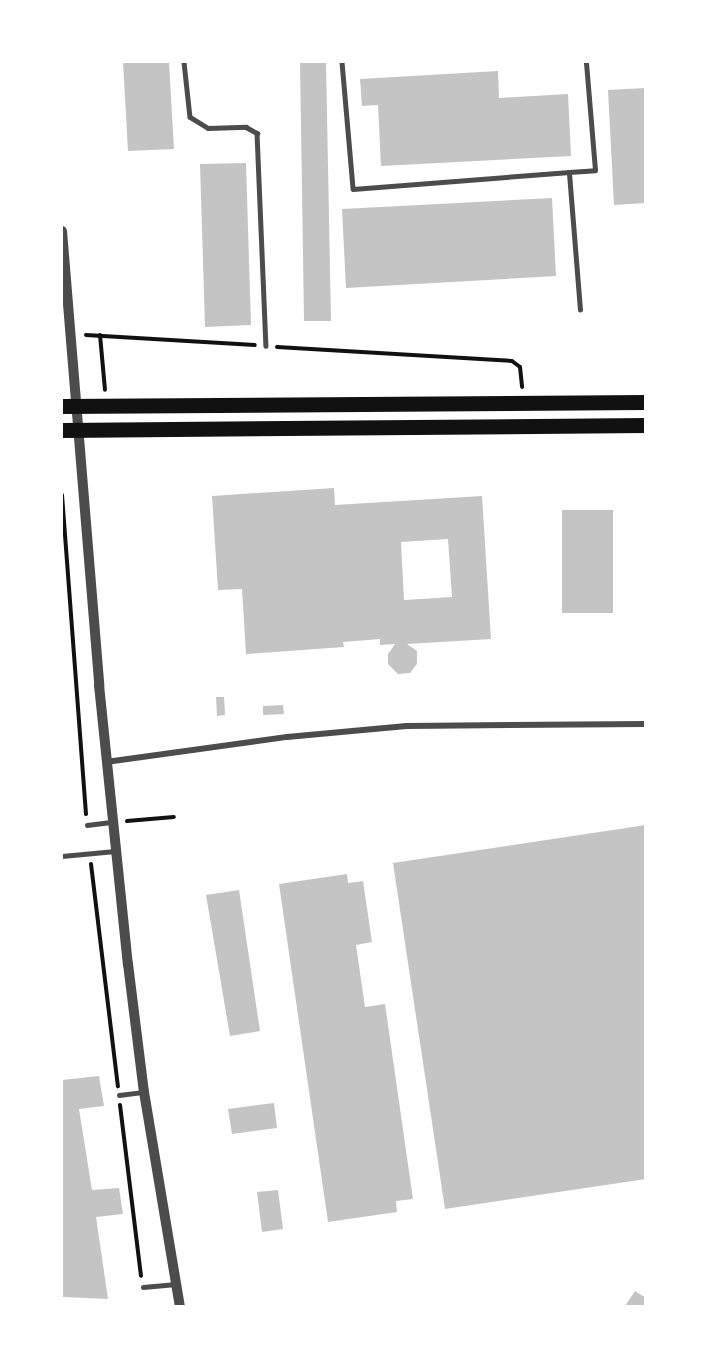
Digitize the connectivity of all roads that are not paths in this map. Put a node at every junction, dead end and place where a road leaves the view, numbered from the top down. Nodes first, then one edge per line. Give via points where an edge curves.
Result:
1 (184, 62) edge
2 (342, 62) edge
3 (586, 62) edge
4 (569, 172) junction
5 (62, 231) edge
6 (580, 310) dead end
7 (266, 346) road end
8 (645, 402) edge
9 (62, 406) edge
10 (645, 425) edge
11 (62, 430) edge
12 (645, 724) edge
13 (106, 762) junction
14 (113, 822) junction
15 (87, 825) road end
16 (116, 851) junction
17 (62, 856) edge
18 (144, 1092) junction
19 (119, 1095) road end
20 (176, 1284) junction
21 (142, 1287) road end
22 (180, 1306) edge

1 - 7 lane via 190,117 208,128 246,127 257,133
2 - 4 lane via 353,189
3 - 4 lane via 595,170
4 - 6 lane
5 - 13 street
8 - 9 main road
10 - 11 main road
12 - 13 street via 406,726 287,737
13 - 14 street
14 - 15 lane
14 - 16 street
16 - 17 lane
16 - 18 street
18 - 19 lane
18 - 20 street
20 - 21 lane
20 - 22 street

